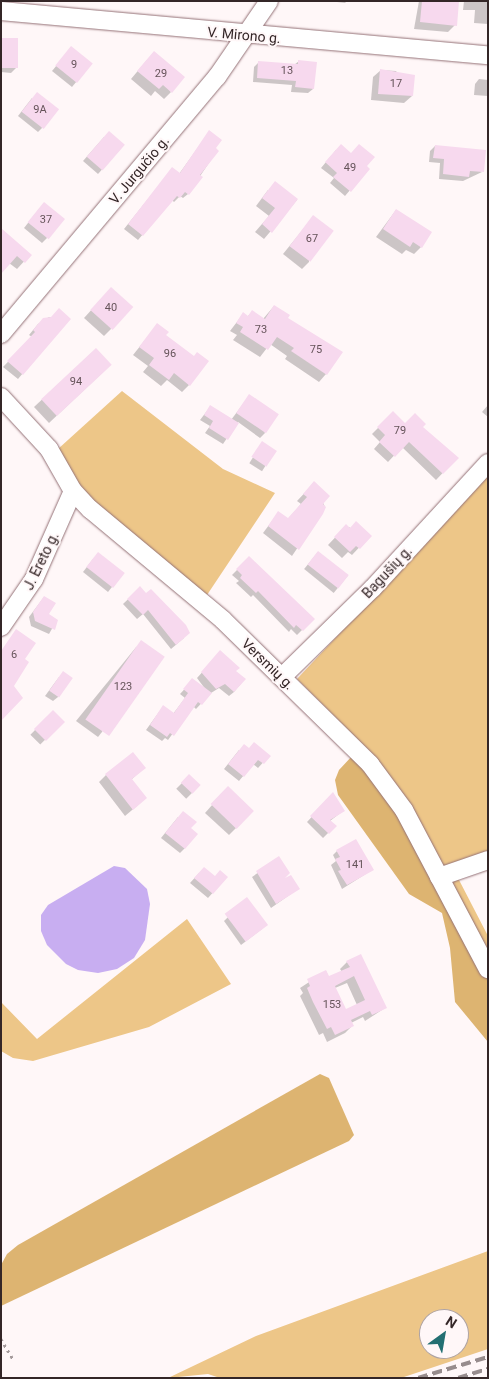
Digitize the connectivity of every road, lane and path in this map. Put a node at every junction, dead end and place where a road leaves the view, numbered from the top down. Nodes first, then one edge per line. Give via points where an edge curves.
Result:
1 (269, 1) edge
2 (1, 11) edge
3 (246, 35) junction
4 (488, 56) edge
5 (1, 334) edge
6 (1, 397) edge
7 (488, 463) edge
8 (73, 491) junction
9 (1, 628) edge
10 (282, 677) junction
11 (488, 860) edge
12 (439, 877) junction
13 (488, 969) edge
14 (1, 1339) edge
15 (13, 1359) dead end

1 - 3 street, V. Jurgučio g.
2 - 3 street, V. Mirono g.
3 - 4 street, V. Mirono g.
3 - 5 street, V. Jurgučio g. via 217,77
6 - 8 street, Versmių g. via 49,449
7 - 10 street, Bagušių g. via 373,588
8 - 9 street, J. Ereto g. via 34,579
8 - 10 street, Versmių g.
10 - 12 street, Versmių g. via 370,764 404,810
11 - 12 street
12 - 13 street, Versmių g.
14 - 15 path

